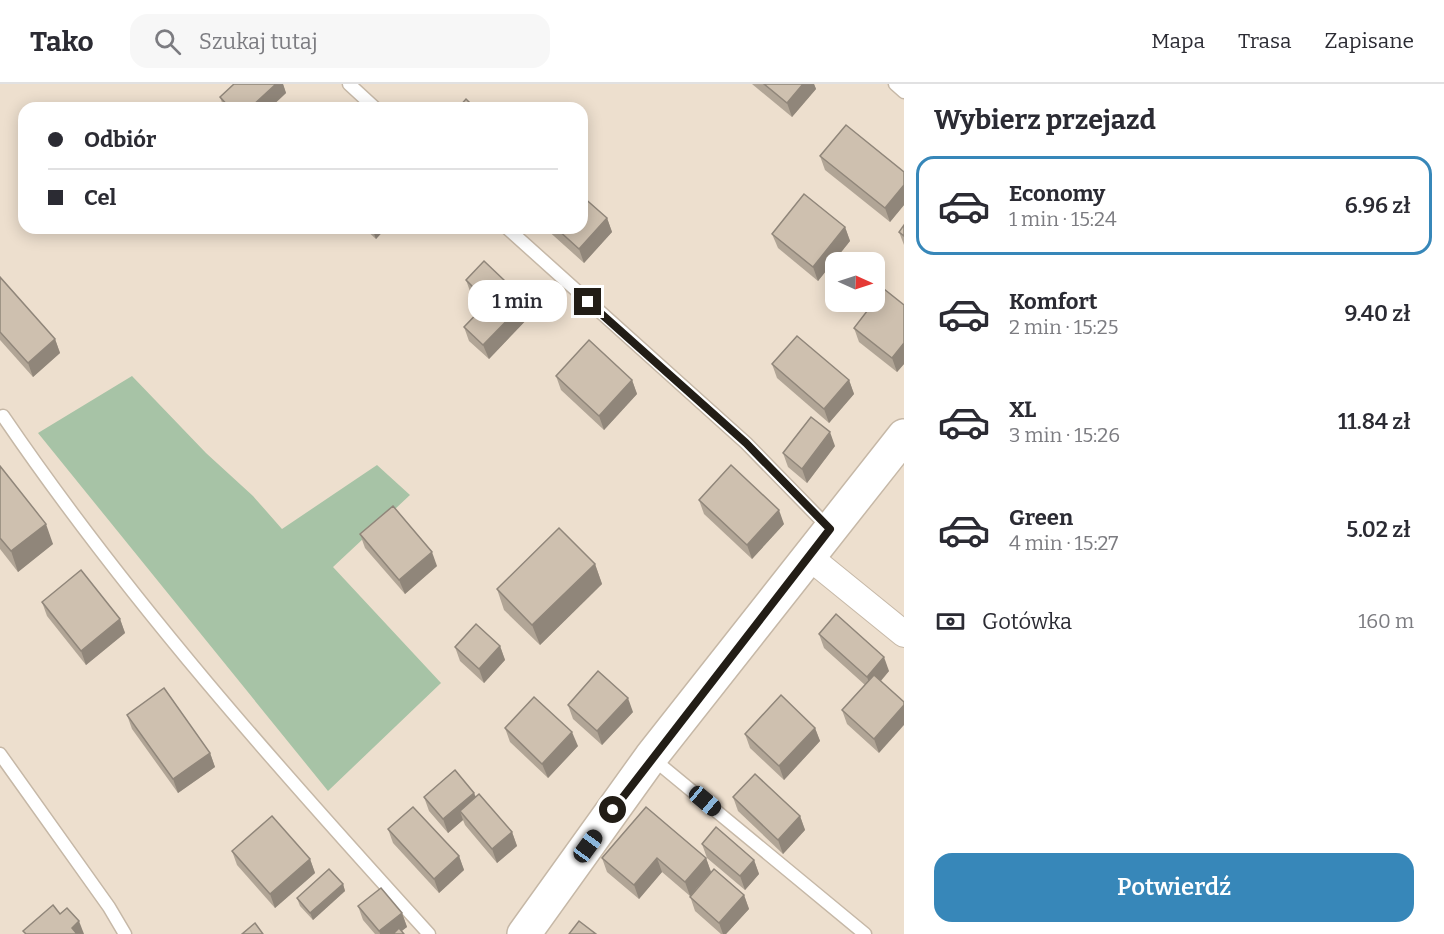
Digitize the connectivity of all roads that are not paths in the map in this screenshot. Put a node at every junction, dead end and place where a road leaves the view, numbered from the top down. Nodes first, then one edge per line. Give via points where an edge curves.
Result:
1 (349, 84) edge
2 (895, 84) edge
3 (904, 92) edge
4 (368, 102) edge
5 (514, 234) edge
6 (3, 416) dead end
7 (899, 453) edge
8 (830, 529) junction
9 (808, 556) junction
10 (904, 634) edge
11 (0, 754) edge
12 (651, 757) junction
13 (125, 934) edge
14 (429, 934) edge
15 (524, 934) edge
16 (865, 934) edge

1 - 4 lane
2 - 3 lane
5 - 8 lane via 746,443
6 - 14 lane via 57,496 234,716
7 - 8 street
8 - 9 street
9 - 10 street
9 - 12 street
11 - 13 lane
12 - 15 street
12 - 16 lane

